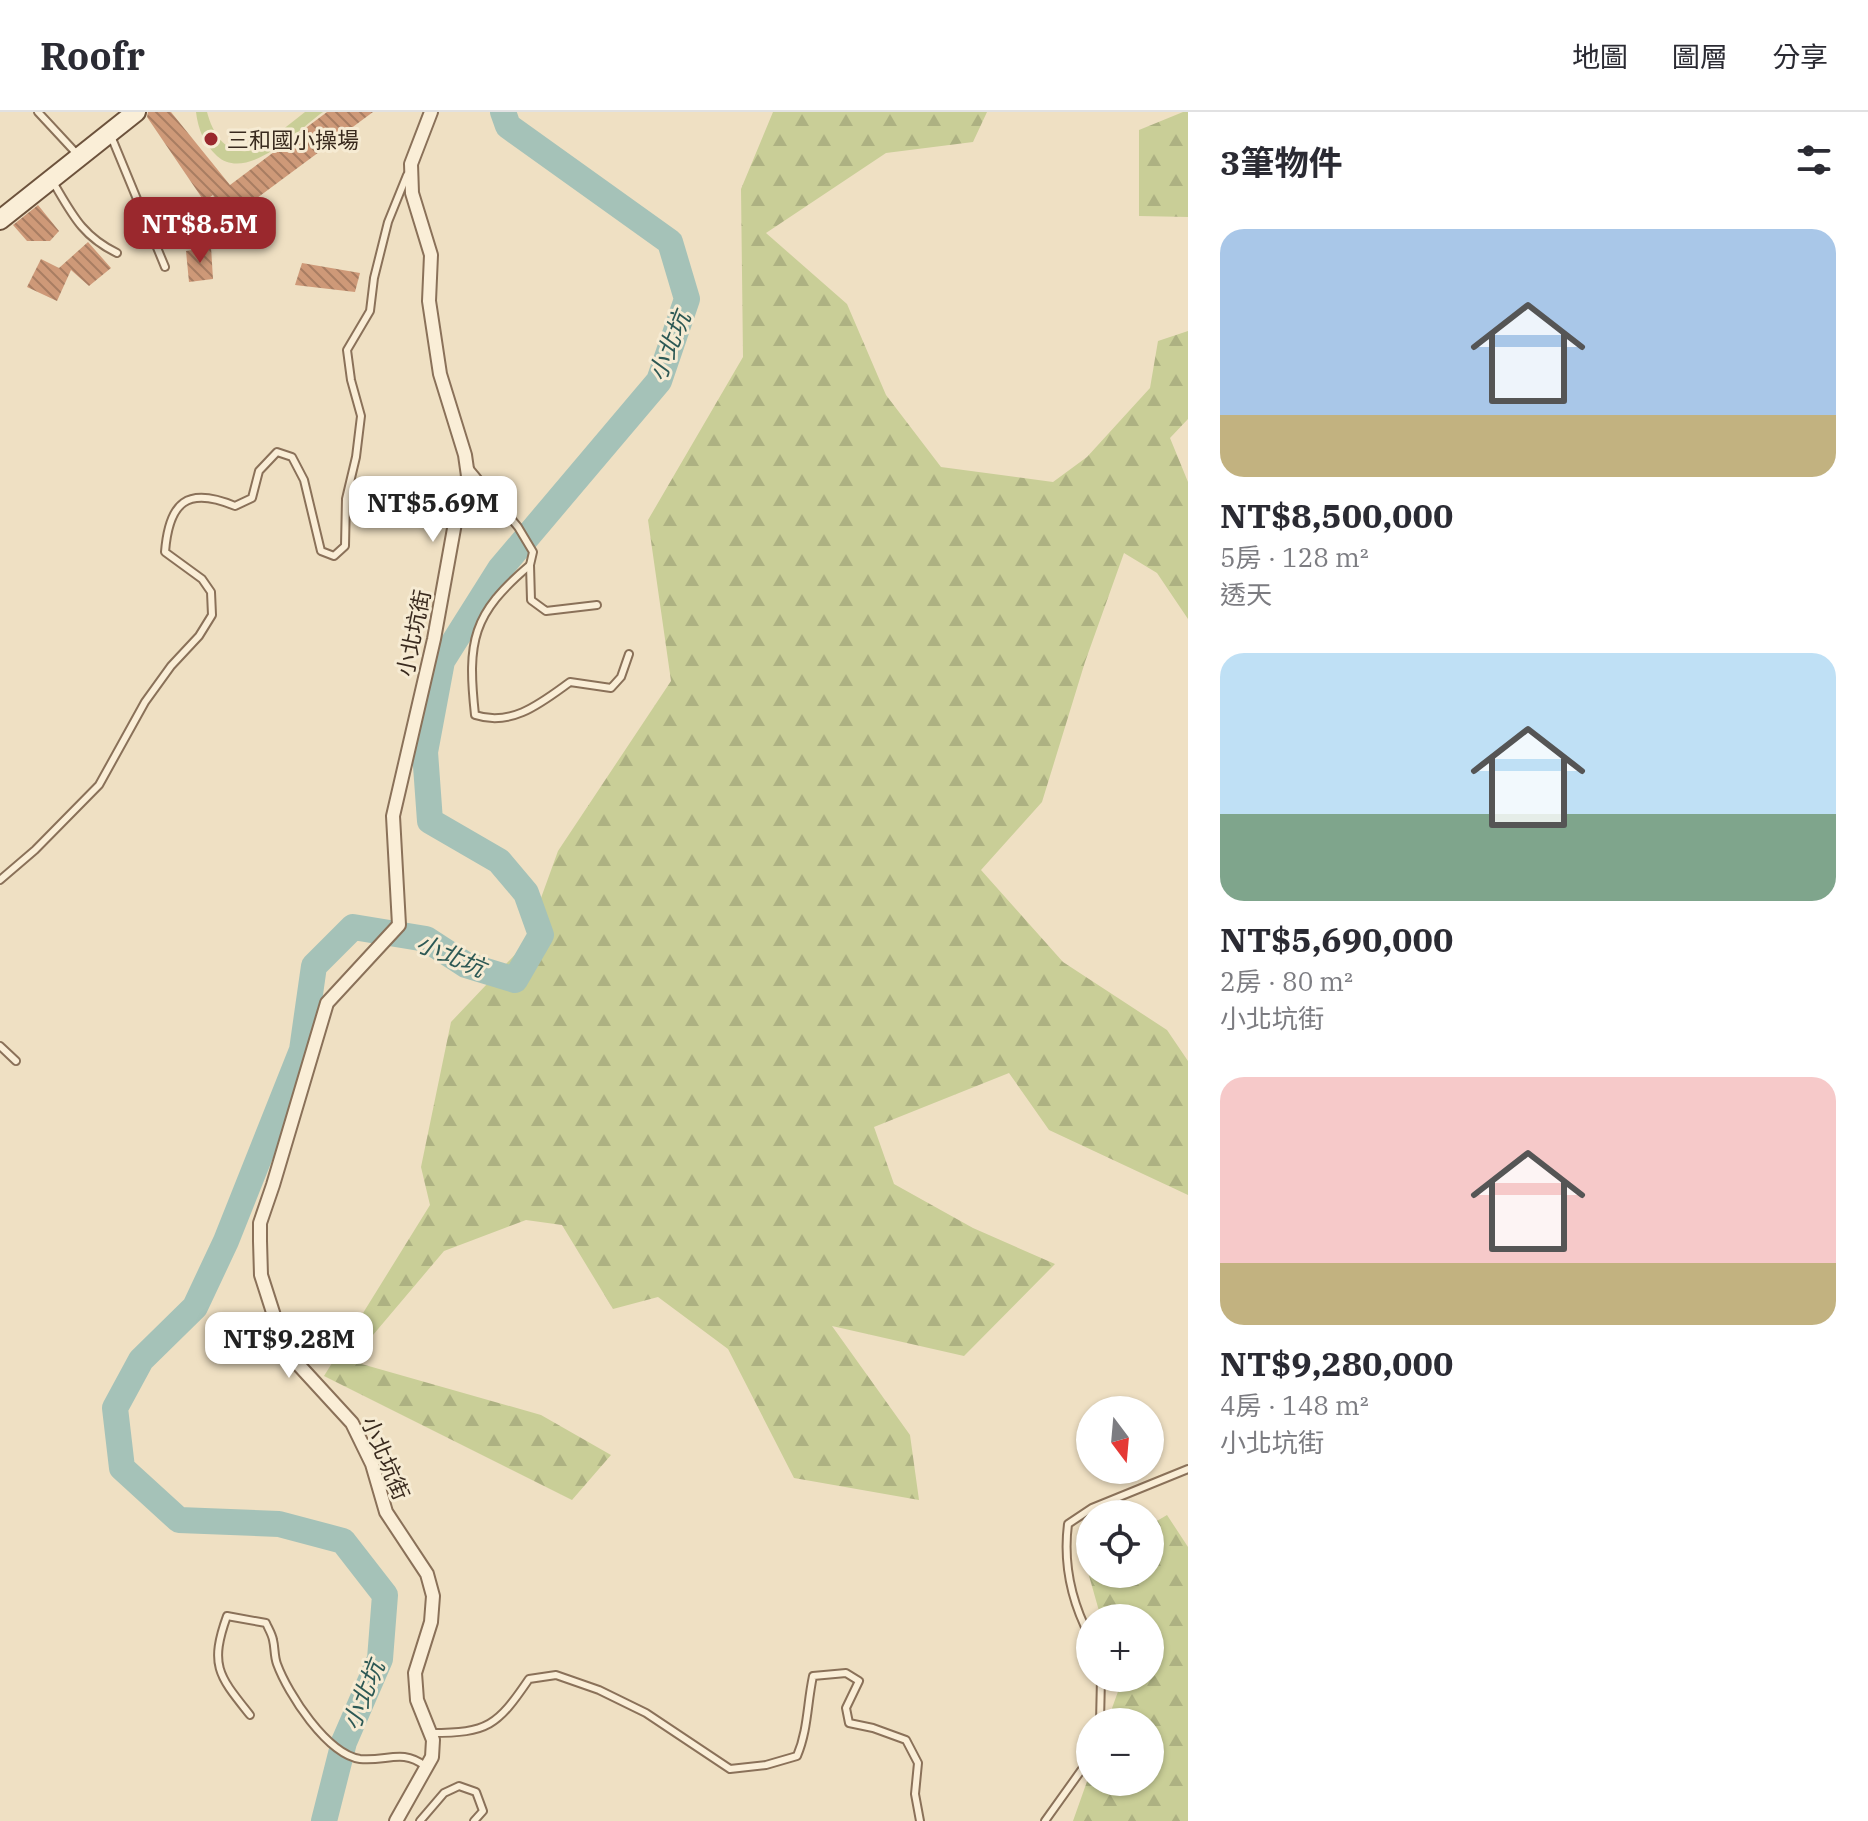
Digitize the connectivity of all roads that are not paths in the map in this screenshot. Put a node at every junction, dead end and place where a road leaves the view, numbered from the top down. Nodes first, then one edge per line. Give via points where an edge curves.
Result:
1 (38, 112) edge
2 (136, 112) edge
3 (431, 112) edge
4 (110, 133) junction
5 (79, 157) junction
6 (411, 164) junction
7 (51, 179) junction
8 (0, 220) edge
9 (117, 253) dead end
10 (165, 267) dead end
11 (467, 466) junction
12 (530, 565) junction
13 (597, 605) dead end
14 (629, 654) dead end
15 (0, 880) edge
16 (0, 1046) edge
17 (16, 1061) dead end
18 (1188, 1469) edge
19 (1076, 1604) edge
20 (250, 1715) dead end
21 (431, 1733) junction
22 (426, 1767) junction
23 (1076, 1778) edge
24 (396, 1821) edge
25 (420, 1821) edge
26 (474, 1821) edge
27 (920, 1821) edge
28 (1045, 1821) edge

1 - 5 lane
2 - 4 street
3 - 6 street
4 - 5 street
4 - 10 lane
5 - 7 street
6 - 11 street, 小北坑街 via 412,193 431,255 429,301 440,374
6 - 15 lane via 388,222 370,311 347,350 361,416 346,499 345,546 334,556 321,551 304,480 292,457 277,452 259,471 252,498 235,506 214,498 185,500 166,532 165,552 202,579 211,592 212,615 145,702 99,785
7 - 8 street
7 - 9 lane via 81,229
11 - 12 lane via 518,527 533,552
11 - 21 street, 小北坑街 via 393,816 399,925 327,1003 260,1223 261,1275 285,1350 352,1423 372,1464 386,1512 427,1574 433,1596 431,1622 415,1673 417,1700
12 - 13 lane via 531,600 546,611
12 - 14 lane via 503,588 476,629 475,715 492,721 527,711 570,682 611,688
16 - 17 lane
18 - 19 lane via 1092,1508 1068,1524 1069,1586
20 - 22 lane via 219,1669 216,1649 227,1616 266,1623 285,1683 337,1749 359,1759 415,1758
21 - 22 street, 小北坑街 via 432,1757
21 - 27 lane via 468,1733 497,1721 529,1679 556,1675 646,1713 730,1769 766,1765 797,1756 806,1736 813,1676 846,1673 859,1681 846,1708 849,1723 906,1740 918,1763 915,1794
22 - 24 street, 小北坑街
23 - 28 lane
25 - 26 lane via 444,1793 459,1786 476,1792 483,1811

